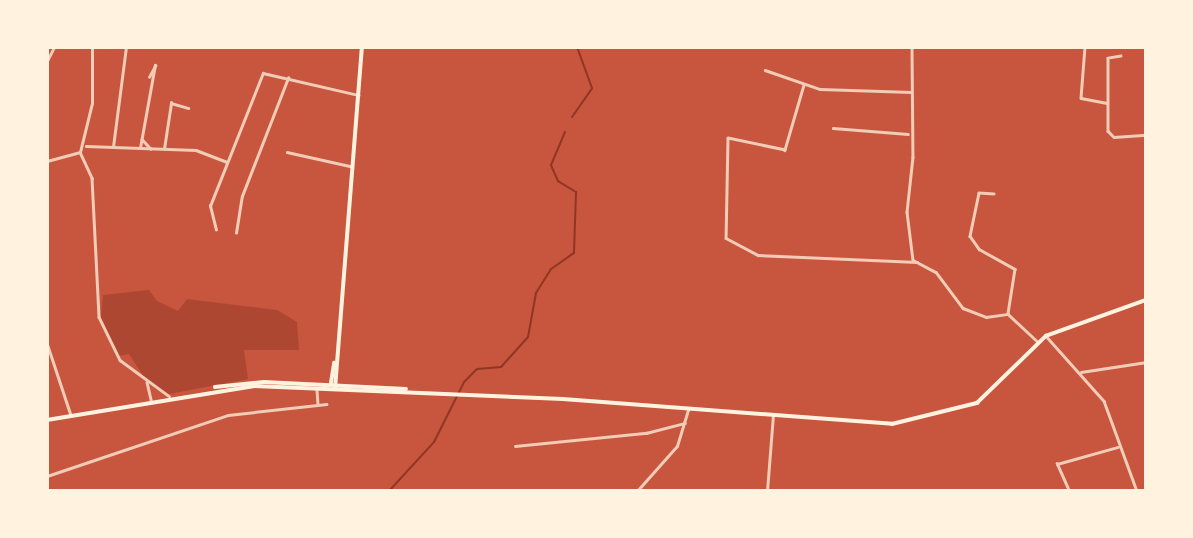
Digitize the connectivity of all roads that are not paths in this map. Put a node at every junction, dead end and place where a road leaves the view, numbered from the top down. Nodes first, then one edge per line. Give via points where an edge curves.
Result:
1 (54, 47) edge
2 (92, 47) edge
3 (126, 47) edge
4 (362, 47) edge
5 (912, 47) edge
6 (1085, 47) edge
7 (1121, 56) dead end
8 (47, 61) edge
9 (765, 70) dead end
10 (149, 77) dead end
11 (288, 78) junction
12 (804, 85) junction
13 (911, 92) junction
14 (358, 95) junction
15 (1107, 103) junction
16 (188, 108) dead end
17 (833, 128) dead end
18 (908, 134) junction
19 (1146, 135) edge
20 (142, 139) junction
21 (86, 146) junction
22 (113, 148) junction
23 (140, 148) junction
24 (151, 149) junction
25 (164, 149) junction
26 (80, 152) junction
27 (288, 152) dead end
28 (47, 162) edge
29 (227, 162) junction
30 (350, 166) junction
31 (994, 194) dead end
32 (216, 230) dead end
33 (236, 233) dead end
34 (917, 262) junction
35 (1146, 300) edge
36 (1008, 314) junction
37 (1046, 336) junction
38 (1038, 342) junction
39 (47, 343) edge
40 (1146, 362) edge
41 (1081, 372) junction
42 (147, 382) junction
43 (333, 387) junction
44 (317, 389) junction
45 (193, 392) junction
46 (169, 396) junction
47 (150, 400) junction
48 (318, 404) junction
49 (326, 404) dead end
50 (688, 408) junction
51 (71, 415) junction
52 (773, 415) junction
53 (47, 420) edge
54 (685, 423) junction
55 (515, 446) dead end
56 (1118, 447) junction
57 (47, 476) edge
58 (637, 491) edge
59 (767, 491) edge
60 (1069, 491) edge
61 (1137, 491) edge

1 - 8 street
2 - 21 street
3 - 22 street
4 - 14 main road
5 - 13 street
6 - 15 street via 1081,99
7 - 15 street via 1108,58
9 - 12 street
10 - 20 street
11 - 14 street
11 - 29 street via 263,73
11 - 33 street via 242,196
12 - 13 street
12 - 34 street via 785,150 728,138 726,238 758,255
13 - 18 street
14 - 30 main road
15 - 19 street via 1110,135
16 - 25 street via 171,103
17 - 18 street
18 - 34 street via 914,157 907,212
20 - 23 street
20 - 24 street
21 - 22 street
21 - 26 street
22 - 23 street
23 - 24 street
24 - 25 street
25 - 29 street via 196,150
26 - 28 street
26 - 42 street via 92,178 99,317 120,360
27 - 30 street
29 - 32 street via 210,210
30 - 43 main road
31 - 36 street via 979,193 970,236 979,249 1015,269
34 - 36 street via 936,272 963,308 986,317
35 - 37 main road
36 - 38 street
37 - 38 main road
37 - 41 street
38 - 52 main road via 1001,387 967,407 892,424
39 - 51 street
40 - 41 street
41 - 56 street via 1110,412
42 - 46 street
42 - 47 street
43 - 44 main road
43 - 45 main road via 248,382
43 - 50 main road
44 - 45 main road
44 - 48 street
45 - 46 main road
46 - 47 main road
47 - 51 main road
48 - 49 street
48 - 57 street via 228,415
50 - 52 main road
50 - 54 street
51 - 53 main road
52 - 59 street
54 - 55 street via 646,433
54 - 58 street via 677,446
56 - 60 street via 1057,464
56 - 61 street

